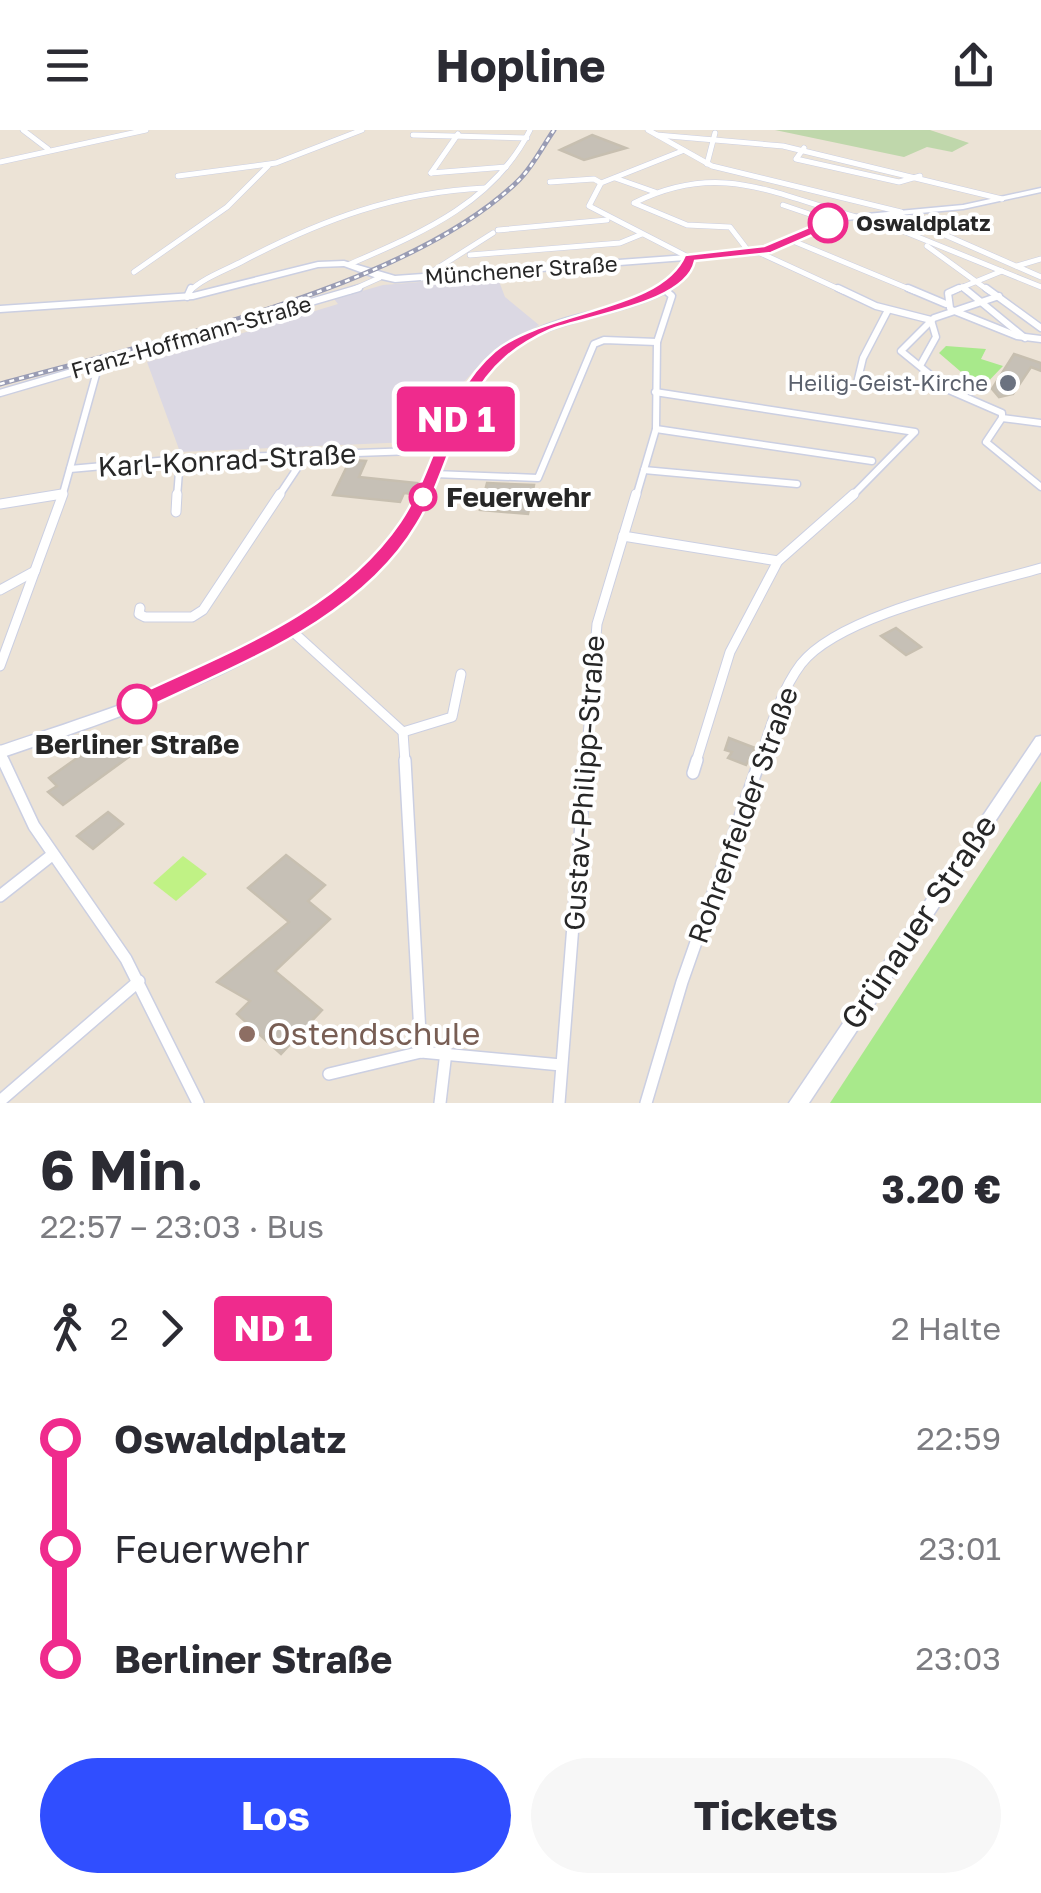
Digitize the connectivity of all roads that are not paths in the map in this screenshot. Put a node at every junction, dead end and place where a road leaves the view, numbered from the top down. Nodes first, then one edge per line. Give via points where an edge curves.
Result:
1 (23, 130) edge
2 (95, 130) edge
3 (146, 130) edge
4 (362, 130) edge
5 (648, 130) edge
6 (715, 133) junction
7 (458, 134) junction
8 (529, 134) edge
9 (413, 135) dead end
10 (656, 135) junction
11 (101, 136) junction
12 (804, 148) junction
13 (48, 149) junction
14 (682, 150) junction
15 (0, 162) edge
16 (706, 164) junction
17 (269, 165) junction
18 (506, 167) junction
19 (248, 169) junction
20 (729, 171) junction
21 (258, 174) junction
22 (178, 176) dead end
23 (921, 176) junction
24 (614, 178) junction
25 (724, 180) junction
26 (550, 182) dead end
27 (601, 183) junction
28 (485, 188) junction
29 (1041, 190) edge
30 (655, 192) junction
31 (862, 199) junction
32 (1002, 199) junction
33 (783, 205) dead end
34 (898, 212) junction
35 (856, 215) junction
36 (610, 219) junction
37 (832, 222) junction
38 (642, 234) junction
39 (792, 240) junction
40 (921, 242) junction
41 (754, 253) junction
42 (470, 255) dead end
43 (690, 258) junction
44 (1041, 258) edge
45 (350, 264) junction
46 (1016, 266) junction
47 (1001, 271) junction
48 (134, 272) dead end
49 (1041, 277) edge
50 (380, 278) junction
51 (422, 278) junction
52 (976, 281) junction
53 (962, 287) junction
54 (1041, 287) edge
55 (665, 290) junction
56 (1000, 296) junction
57 (187, 297) junction
58 (981, 300) junction
59 (949, 306) junction
60 (0, 309) edge
61 (888, 310) junction
62 (931, 320) junction
63 (1041, 328) edge
64 (1025, 338) junction
65 (1038, 340) edge
66 (657, 342) junction
67 (1041, 350) edge
68 (904, 354) joint
69 (98, 364) junction
70 (921, 364) junction
71 (858, 383) dead end
72 (655, 392) junction
73 (0, 393) edge
74 (1002, 418) junction
75 (1041, 423) edge
76 (656, 429) junction
77 (916, 432) joint
78 (443, 450) junction
79 (306, 455) junction
80 (180, 459) junction
81 (872, 461) dead end
82 (70, 469) junction
83 (644, 470) junction
84 (434, 474) junction
85 (797, 484) dead end
86 (1041, 487) edge
87 (63, 494) junction
88 (0, 504) edge
89 (176, 512) dead end
90 (623, 536) junction
91 (778, 561) junction
92 (1041, 568) edge
93 (35, 571) junction
94 (0, 590) edge
95 (140, 608) dead end
96 (291, 630) junction
97 (0, 666) edge
98 (461, 674) dead end
99 (402, 732) junction
100 (1041, 740) edge
101 (0, 751) edge
102 (693, 773) dead end
103 (52, 855) junction
104 (0, 896) edge
105 (139, 981) junction
106 (421, 1052) junction
107 (446, 1052) junction
108 (561, 1065) junction
109 (329, 1074) dead end
110 (0, 1101) edge
111 (198, 1103) edge
112 (440, 1103) edge
113 (559, 1103) edge
114 (646, 1103) edge
115 (798, 1103) edge

1 - 13 street
2 - 11 street
3 - 11 street
4 - 17 street
5 - 10 street
6 - 10 street
6 - 12 street
6 - 16 street
7 - 8 street
7 - 9 street
7 - 18 street via 431,173
8 - 18 street
10 - 14 street
11 - 13 street
12 - 23 street
12 - 23 street via 796,159 899,182
13 - 15 street
14 - 16 street
14 - 24 street
16 - 20 street
17 - 19 street
17 - 21 street
18 - 28 street
19 - 21 street
19 - 22 street
20 - 25 street
20 - 31 street
21 - 48 street via 227,207
23 - 32 street
24 - 27 street
24 - 30 street
25 - 30 street
25 - 35 street
26 - 27 street
27 - 36 street via 590,210
28 - 45 street via 430,226
28 - 57 street via 410,194 309,225 191,288
29 - 32 main road, Münchener Straße
30 - 41 street via 634,203 687,225 730,227
31 - 34 street
31 - 35 street
32 - 34 main road, Münchener Straße
33 - 37 street
34 - 35 main road, Münchener Straße
34 - 46 street
35 - 37 main road, Münchener Straße
35 - 40 street
36 - 38 street
36 - 51 street via 496,232
37 - 39 main road, Münchener Straße
38 - 42 street via 620,244
38 - 43 street
39 - 41 main road, Münchener Straße
39 - 59 street
40 - 47 street
40 - 52 street
41 - 43 main road, Münchener Straße
41 - 61 street
43 - 51 main road, Münchener Straße
43 - 55 main road
44 - 46 street
45 - 50 main road, Münchener Straße
45 - 57 main road, Münchener Straße via 304,266
46 - 47 street
46 - 49 street
47 - 52 street
47 - 54 street
50 - 51 main road, Münchener Straße
50 - 69 street, Franz-Hoffmann-Straße
52 - 53 street
52 - 56 street
53 - 58 street
53 - 59 street via 948,293
55 - 66 street, Gustav-Philipp-Straße via 672,306
55 - 78 main road via 544,328 500,354 470,389
56 - 58 street
56 - 63 street
57 - 60 main road, Münchener Straße
58 - 59 street
58 - 64 street
59 - 62 street
59 - 64 street
61 - 62 street
61 - 71 street
62 - 68 street
62 - 70 street via 936,336
64 - 65 street
65 - 67 street
66 - 72 street, Gustav-Philipp-Straße
66 - 84 street via 594,344 538,478
68 - 70 street
69 - 73 street, Franz-Hoffmann-Straße
69 - 82 street
70 - 74 street via 949,390
72 - 76 street, Gustav-Philipp-Straße
72 - 77 street
74 - 75 street
74 - 86 street via 986,442
76 - 81 street
76 - 83 street, Gustav-Philipp-Straße
77 - 91 street
78 - 79 street, Karl-Konrad-Straße
78 - 84 main road
79 - 80 street, Karl-Konrad-Straße
79 - 95 street via 203,610 192,617 145,618
80 - 82 street, Karl-Konrad-Straße
80 - 89 street
82 - 87 street
83 - 85 street
83 - 90 street, Gustav-Philipp-Straße
84 - 96 main road via 409,524 368,572
87 - 88 street
87 - 93 street
90 - 91 street
90 - 108 street, Gustav-Philipp-Straße via 596,624
91 - 102 street via 730,652
92 - 114 street, Rohrenfelder Straße via 858,626 810,653 792,678 764,752
93 - 94 street
93 - 97 street
96 - 99 street
96 - 101 main road via 137,704
98 - 99 street via 452,717
99 - 106 street
100 - 115 main road, Grünauer Straße
101 - 103 street
103 - 104 street
103 - 105 street
105 - 110 street
105 - 111 street
106 - 107 street
106 - 109 street
107 - 108 street
107 - 112 street
108 - 113 street, Gustav-Philipp-Straße

